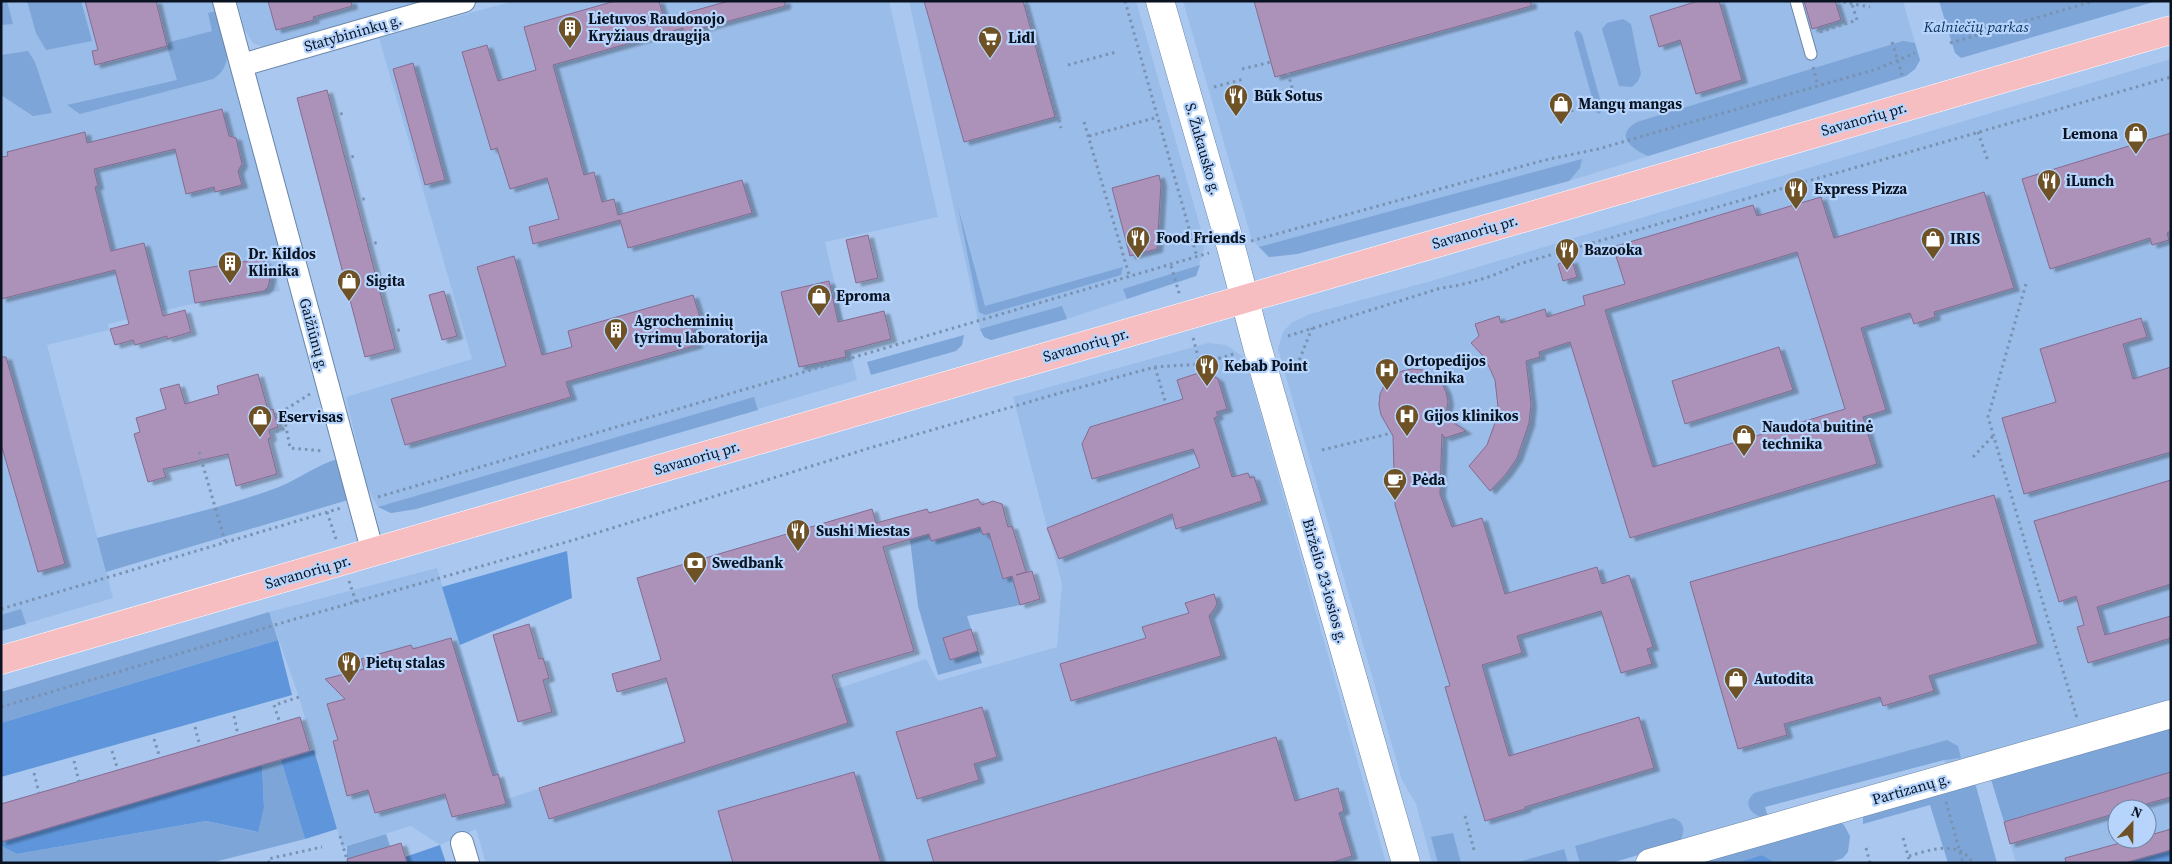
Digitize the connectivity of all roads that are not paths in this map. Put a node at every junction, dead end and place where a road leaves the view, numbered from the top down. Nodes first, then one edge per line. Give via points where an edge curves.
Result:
1 (224, 1) edge
2 (464, 1) edge
3 (1160, 1) edge
4 (1796, 1) edge
5 (2171, 30) edge
6 (1811, 54) dead end
7 (242, 65) junction
8 (1244, 298) junction
9 (373, 553) junction
10 (1, 660) edge
11 (2171, 714) edge
12 (1406, 863) edge
13 (1650, 863) edge

1 - 7 street, Gaižiūnų g.
2 - 7 street, Statybininkų g.
3 - 8 main road, S. Žukausko g.
4 - 6 lane
5 - 8 main road, Savanorių pr.
7 - 9 street, Gaižiūnų g.
8 - 9 main road, Savanorių pr.
8 - 12 main road, Birželio 23-iosios g.
9 - 10 main road, Savanorių pr.
11 - 13 main road, Partizanų g.

